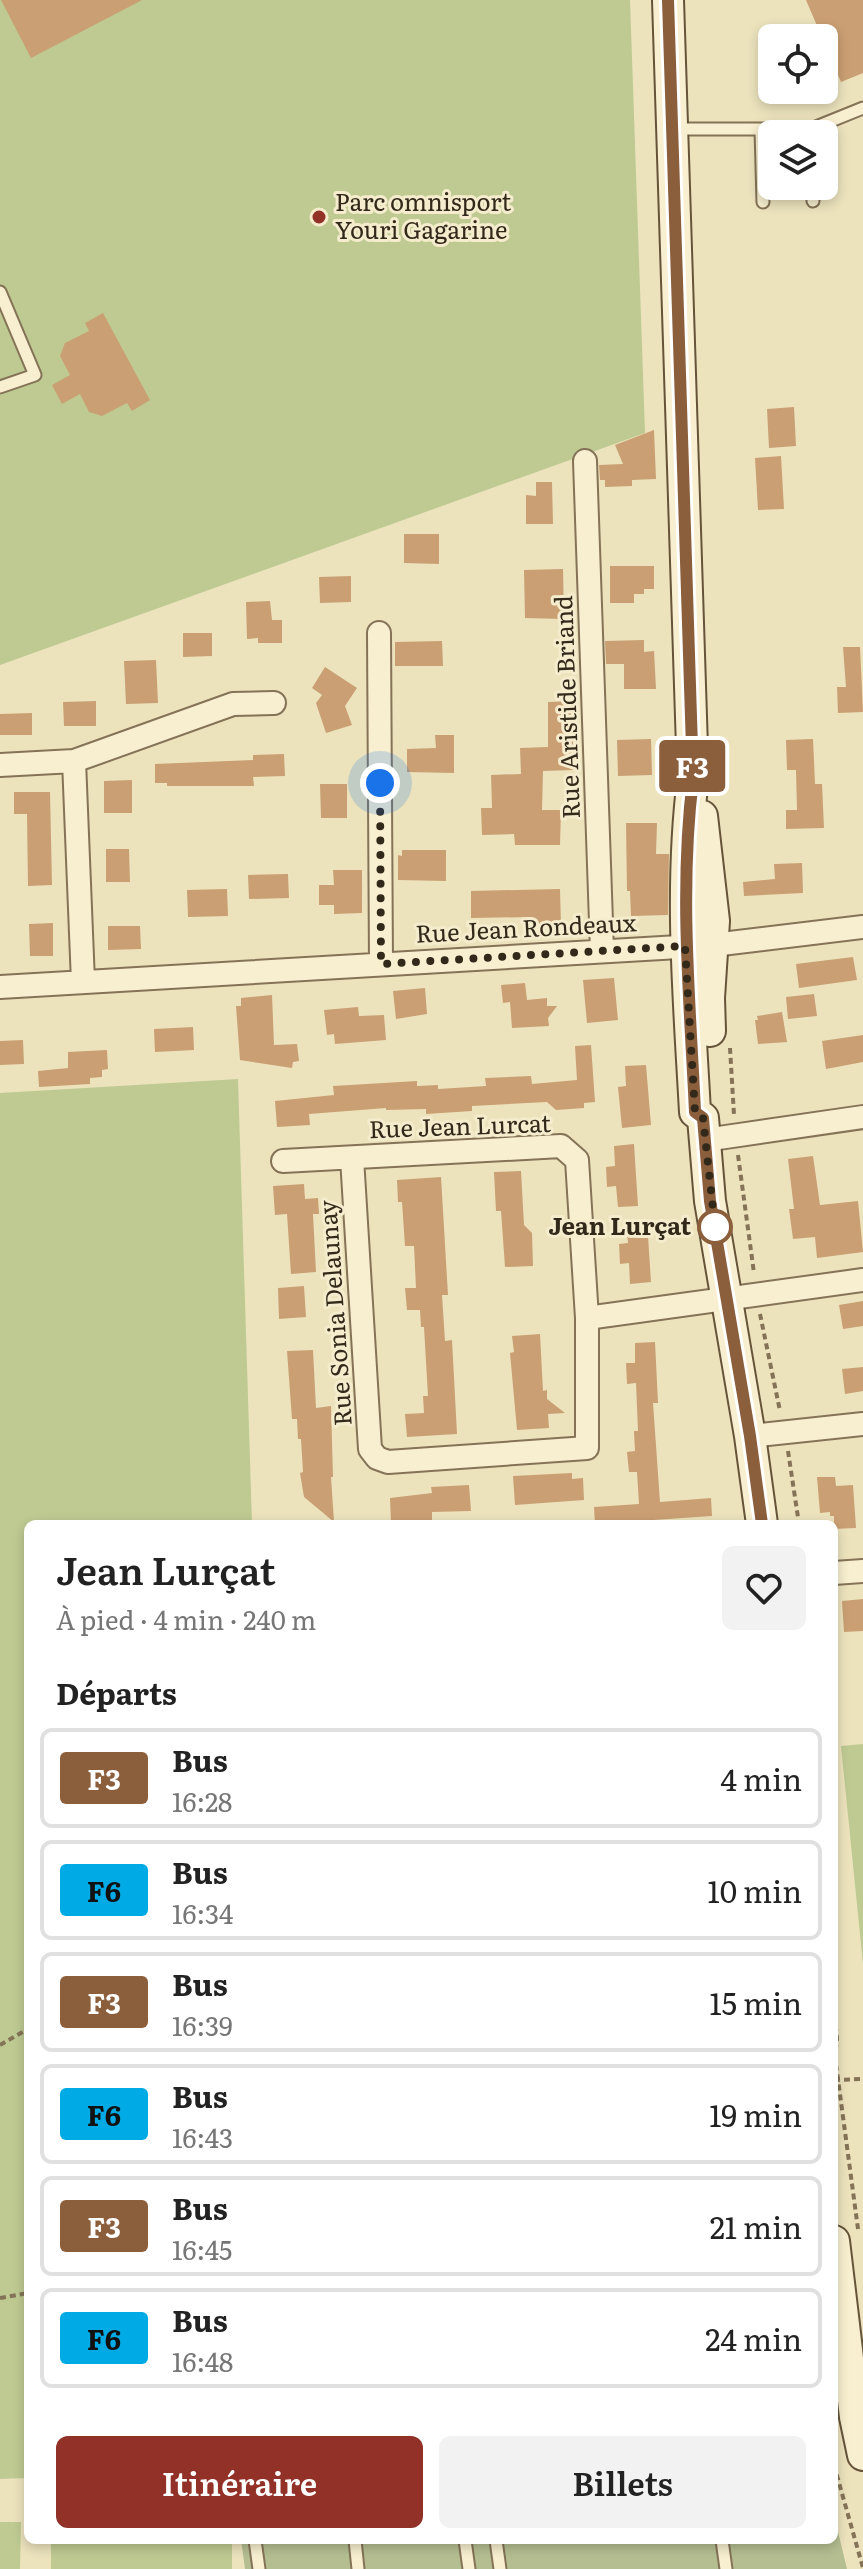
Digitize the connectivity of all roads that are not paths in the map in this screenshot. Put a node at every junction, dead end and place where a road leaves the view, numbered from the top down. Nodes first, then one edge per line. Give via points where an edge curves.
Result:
1 (668, 0) edge
2 (863, 108) edge
3 (837, 120) edge
4 (672, 129) junction
5 (758, 129) edge
6 (0, 292) edge
7 (0, 387) edge
8 (585, 461) dead end
9 (379, 633) dead end
10 (274, 703) dead end
11 (74, 761) junction
12 (0, 765) edge
13 (863, 927) edge
14 (699, 946) junction
15 (602, 951) junction
16 (381, 964) junction
17 (83, 982) junction
18 (0, 987) edge
19 (863, 1117) edge
20 (704, 1129) junction
21 (352, 1158) junction
22 (283, 1161) dead end
23 (863, 1280) edge
24 (726, 1299) junction
25 (587, 1318) junction
26 (863, 1424) edge
27 (750, 1436) junction
28 (761, 1520) edge
29 (863, 1571) edge
30 (838, 1573) edge
31 (846, 2236) edge
32 (848, 2345) edge
33 (859, 2417) edge
34 (863, 2455) edge
35 (256, 2544) edge
36 (355, 2544) edge
37 (466, 2544) edge
38 (497, 2544) edge
39 (723, 2544) edge
40 (259, 2569) edge
41 (358, 2569) edge
42 (469, 2569) edge
43 (500, 2569) edge
44 (726, 2569) edge

1 - 4 main road
2 - 3 lane
4 - 5 lane
4 - 14 main road via 693,779 687,824
6 - 7 lane via 35,375
8 - 15 street, Rue Aristide Briand
9 - 16 street
10 - 11 street via 233,704
11 - 12 street
11 - 17 street
13 - 14 street, Rue Jean Rondeaux
14 - 15 street, Rue Jean Rondeaux
14 - 20 main road via 695,1112
15 - 16 street, Rue Jean Rondeaux
16 - 17 street, Rue Jean Rondeaux
17 - 18 street, Rue Jean Rondeaux
19 - 20 street
20 - 24 main road
21 - 22 street, Rue Jean Lurcat
21 - 25 street, Rue Jean Lurcat via 561,1146 577,1160
21 - 25 street, Rue Sonia Delaunay via 370,1449 377,1458 388,1462 587,1448
23 - 24 street
24 - 25 street
24 - 27 main road
26 - 27 street
27 - 28 main road
29 - 30 street
31 - 32 main road
32 - 33 main road
33 - 34 main road
35 - 40 lane
36 - 41 lane
37 - 42 lane
38 - 43 lane
39 - 44 lane

